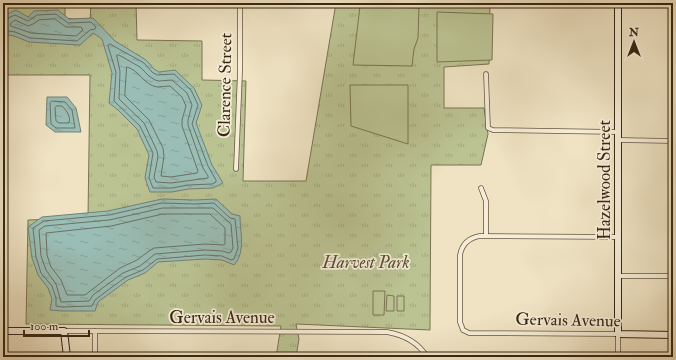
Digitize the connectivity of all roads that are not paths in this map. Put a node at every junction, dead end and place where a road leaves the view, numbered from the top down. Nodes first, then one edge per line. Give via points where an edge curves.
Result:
1 (240, 3) edge
2 (618, 3) edge
3 (486, 74) dead end
4 (618, 132) junction
5 (618, 140) junction
6 (673, 140) edge
7 (236, 168) dead end
8 (480, 188) dead end
9 (486, 236) junction
10 (618, 237) junction
11 (618, 276) junction
12 (673, 276) edge
13 (3, 331) edge
14 (64, 331) junction
15 (95, 331) junction
16 (618, 334) junction
17 (673, 335) edge
18 (67, 357) edge
19 (95, 357) edge
20 (427, 357) edge
21 (618, 357) edge

1 - 7 street, Clarence Street
2 - 4 street, Hazelwood Street
3 - 4 street via 488,128
4 - 5 street, Hazelwood Street
5 - 6 street
5 - 10 street, Hazelwood Street
8 - 9 street via 486,201
9 - 10 street
9 - 16 street, Gervais Avenue via 469,239 461,250 460,322 463,330 469,333
10 - 11 street, Hazelwood Street
11 - 12 street
11 - 16 street, Hazelwood Street
13 - 14 street, Gervais Avenue
14 - 15 street, Gervais Avenue
14 - 18 street
15 - 19 street
15 - 20 street, Gervais Avenue via 387,332 409,339 421,348
16 - 17 street, Gervais Avenue
16 - 21 street, Hazelwood Street

